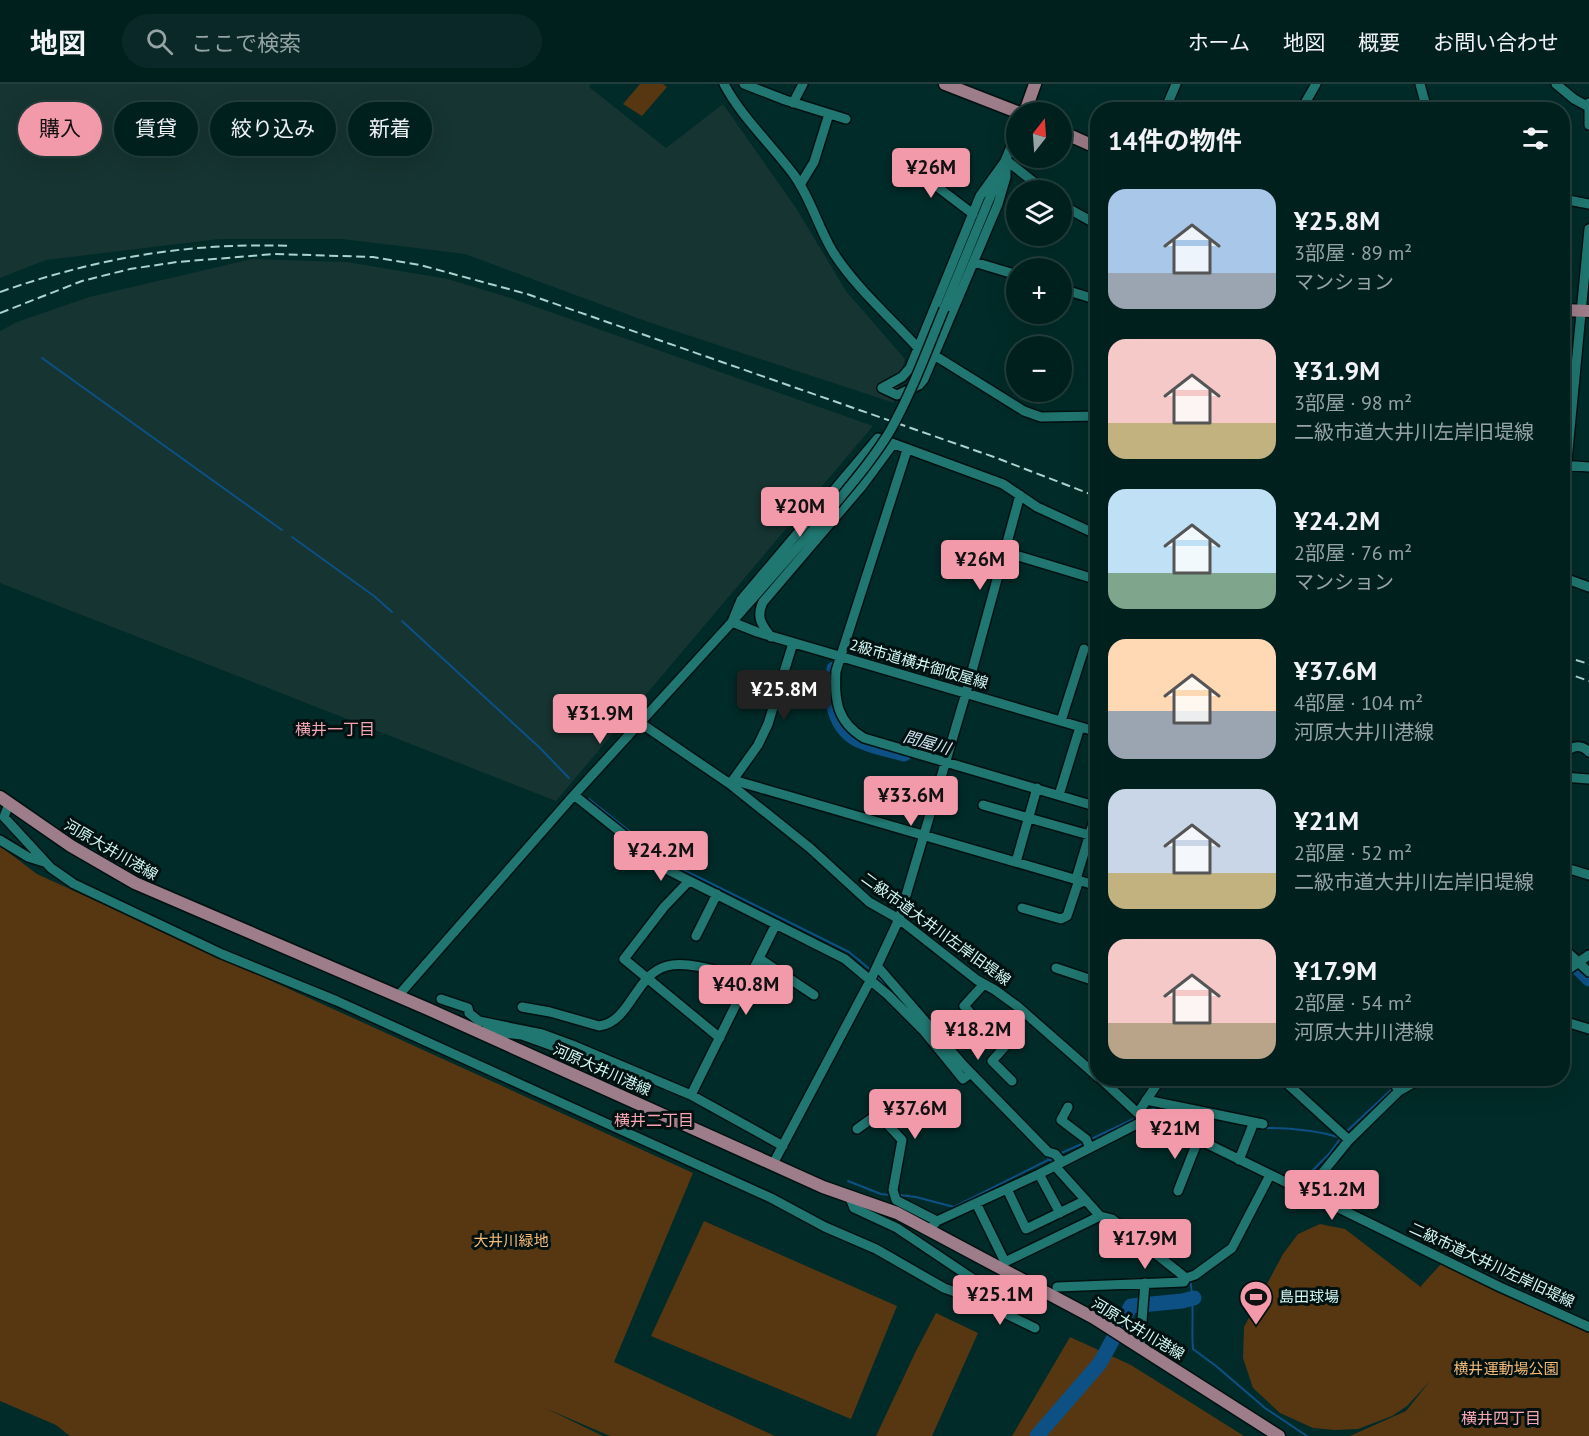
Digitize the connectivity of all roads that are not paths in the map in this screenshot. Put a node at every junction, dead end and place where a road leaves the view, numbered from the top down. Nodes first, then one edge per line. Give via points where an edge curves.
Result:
1 (724, 84) edge
2 (744, 84) edge
3 (803, 84) edge
4 (945, 84) edge
5 (1035, 84) edge
6 (1176, 84) edge
7 (1316, 84) edge
8 (1420, 84) edge
9 (1556, 84) edge
10 (1028, 102) edge
11 (1168, 102) edge
12 (1306, 102) edge
13 (1425, 102) edge
14 (793, 103) junction
15 (1589, 105) edge
16 (1006, 108) edge
17 (829, 114) junction
18 (846, 119) dead end
19 (1589, 125) edge
20 (1072, 136) edge
21 (1090, 144) edge
22 (1006, 160) joint
23 (906, 163) dead end
24 (1006, 168) edge
25 (1016, 168) edge
26 (1031, 180) edge
27 (800, 185) junction
28 (1570, 201) edge
29 (1589, 204) edge
30 (1072, 211) edge
31 (973, 214) junction
32 (1090, 221) edge
33 (1589, 229) edge
34 (974, 262) junction
35 (1006, 272) edge
36 (1072, 292) edge
37 (1090, 298) edge
38 (1570, 310) edge
39 (1585, 311) edge
40 (918, 348) junction
41 (1578, 351) junction
42 (1589, 353) edge
43 (934, 356) junction
44 (1570, 365) edge
45 (1576, 366) junction
46 (1090, 416) edge
47 (1570, 420) edge
48 (893, 444) junction
49 (907, 450) junction
50 (1570, 465) edge
51 (1589, 467) edge
52 (1020, 495) junction
53 (1090, 532) edge
54 (1005, 552) junction
55 (1090, 578) edge
56 (1570, 578) edge
57 (1589, 587) edge
58 (732, 622) junction
59 (771, 637) junction
60 (793, 643) junction
61 (1084, 649) dead end
62 (840, 657) junction
63 (966, 693) junction
64 (1061, 721) junction
65 (639, 722) junction
66 (1080, 727) junction
67 (1090, 730) edge
68 (1570, 749) edge
69 (1589, 752) edge
70 (945, 761) junction
71 (1570, 777) edge
72 (1589, 778) edge
73 (731, 782) junction
74 (1037, 788) junction
75 (574, 795) junction
76 (1059, 795) junction
77 (4, 801) edge
78 (1090, 805) edge
79 (983, 806) dead end
80 (1028, 818) junction
81 (1090, 832) edge
82 (923, 835) junction
83 (1089, 835) junction
84 (0, 840) edge
85 (1016, 862) junction
86 (47, 863) junction
87 (1570, 869) edge
88 (1589, 875) edge
89 (1078, 880) junction
90 (689, 881) junction
91 (1090, 884) edge
92 (717, 894) junction
93 (1022, 908) dead end
94 (899, 919) junction
95 (776, 924) junction
96 (696, 936) dead end
97 (1570, 954) edge
98 (1589, 955) edge
99 (760, 959) junction
100 (1579, 962) junction
101 (877, 967) junction
102 (1056, 968) dead end
103 (1570, 968) edge
104 (1589, 972) edge
105 (647, 978) junction
106 (749, 979) junction
107 (871, 979) junction
108 (1090, 979) edge
109 (984, 984) junction
110 (814, 995) dead end
111 (398, 996) junction
112 (441, 999) dead end
113 (522, 1007) dead end
114 (911, 1012) junction
115 (1570, 1023) edge
116 (1589, 1029) edge
117 (475, 1030) junction
118 (720, 1038) junction
119 (1011, 1040) dead end
120 (573, 1045) junction
121 (1003, 1048) junction
122 (1090, 1071) edge
123 (1012, 1081) dead end
124 (1107, 1086) edge
125 (1156, 1086) edge
126 (1290, 1086) edge
127 (1396, 1086) edge
128 (1408, 1086) edge
129 (1399, 1091) junction
130 (691, 1095) junction
131 (1146, 1100) junction
132 (1068, 1107) dead end
133 (1141, 1117) junction
134 (857, 1129) dead end
135 (1198, 1140) junction
136 (1348, 1140) junction
137 (783, 1146) junction
138 (1090, 1148) junction
139 (1239, 1160) junction
140 (773, 1164) junction
141 (1058, 1164) junction
142 (1040, 1174) junction
143 (1270, 1175) junction
144 (1007, 1189) junction
145 (1178, 1191) dead end
146 (1306, 1193) junction
147 (850, 1198) junction
148 (1086, 1200) junction
149 (976, 1203) junction
150 (1060, 1213) junction
151 (1100, 1216) junction
152 (933, 1225) junction
153 (1186, 1278) junction
154 (1145, 1283) junction
155 (1057, 1287) dead end
156 (975, 1299) junction
157 (1589, 1327) edge
158 (1035, 1328) dead end
159 (1140, 1346) junction
160 (1280, 1436) edge

1 - 27 street
2 - 14 street
3 - 14 street
4 - 16 main road
5 - 10 main road
6 - 11 street
7 - 12 street
8 - 13 street
9 - 15 street
14 - 17 street
15 - 19 street
17 - 18 street
17 - 27 street via 814,162
20 - 21 main road
22 - 31 street via 984,190
22 - 58 street, bridge via 908,397 889,433 826,515
23 - 31 street
24 - 34 street via 998,204
25 - 26 street
27 - 40 street via 844,268
28 - 29 street
30 - 32 street
31 - 40 street
33 - 39 street
34 - 35 street
34 - 43 street
36 - 37 street
38 - 39 main road
39 - 41 street
40 - 43 street
40 - 43 street via 902,377 882,388 897,395 919,385
41 - 42 street
41 - 45 street
43 - 46 street via 1024,411 1041,417
44 - 45 street
45 - 47 street
48 - 49 street
48 - 58 street via 878,438 741,600
48 - 59 street via 763,602 759,617
49 - 52 street via 1003,484
49 - 62 street
50 - 51 street
52 - 53 street
52 - 54 street
54 - 55 street
54 - 63 street
56 - 57 street
58 - 59 street, 2級市道横井御仮屋線
58 - 65 street
59 - 60 street, 2級市道横井御仮屋線
60 - 62 street, 2級市道横井御仮屋線
60 - 73 street via 768,724
61 - 64 street
62 - 63 street, 2級市道横井御仮屋線
62 - 70 street via 834,690 846,725 864,738
63 - 64 street, 2級市道横井御仮屋線
63 - 70 street
64 - 66 street, 2級市道横井御仮屋線
65 - 73 street, 二級市道大井川左岸旧堤線
65 - 75 street
66 - 67 street, 2級市道横井御仮屋線
66 - 76 street
68 - 69 street via 1578,746
70 - 74 street
70 - 82 street
71 - 72 street
73 - 82 street
73 - 94 street, 二級市道大井川左岸旧堤線 via 869,902
74 - 76 street
74 - 80 street
75 - 90 street via 668,870
75 - 111 street
76 - 78 street
77 - 86 street via 4,817
77 - 111 main road, 河原大井川港線 via 135,883
79 - 80 street
80 - 83 street
80 - 85 street
81 - 83 street
82 - 85 street
82 - 94 street
83 - 89 street
84 - 86 street
85 - 89 street
86 - 156 street via 74,884 125,909 771,1198 876,1249 944,1288
87 - 88 street
89 - 91 street
89 - 93 street via 1067,916 1061,919
90 - 92 street
90 - 105 street via 624,959
92 - 95 street
92 - 96 street
94 - 101 street
94 - 109 street, 二級市道大井川左岸旧堤線
95 - 99 street
95 - 107 street via 845,959
97 - 100 street
98 - 100 street
99 - 106 street
99 - 110 street
100 - 103 street
100 - 104 street
101 - 107 street
101 - 114 street
102 - 108 street
105 - 106 street via 654,971 679,964
105 - 113 street via 607,1025
105 - 118 street
106 - 118 street
107 - 114 street
107 - 137 street
109 - 121 street via 964,1006
109 - 122 street, 二級市道大井川左岸旧堤線 via 1017,1006
111 - 117 main road, 河原大井川港線
112 - 120 street via 468,1008 479,1021
114 - 141 street via 967,1076 1048,1152 1055,1154
115 - 116 street
117 - 120 street via 522,1035 561,1049
117 - 140 main road, 河原大井川港線
118 - 130 street
119 - 121 street
120 - 130 street
121 - 123 street via 992,1061
124 - 133 street, 二級市道大井川左岸旧堤線
125 - 131 street
126 - 136 street
127 - 129 street
128 - 129 street
129 - 136 street
130 - 137 street
131 - 133 street
131 - 139 street via 1259,1123
132 - 138 street via 1061,1120 1086,1139
133 - 135 street, 二級市道大井川左岸旧堤線
133 - 138 street
134 - 152 street via 878,1114 902,1140 893,1190 896,1200
135 - 139 street, 二級市道大井川左岸旧堤線
135 - 145 street
136 - 146 street
137 - 140 street
138 - 141 street
139 - 143 street, 二級市道大井川左岸旧堤線
140 - 147 main road, 河原大井川港線
141 - 142 street
141 - 148 street
142 - 144 street
142 - 150 street
143 - 146 street, 二級市道大井川左岸旧堤線
143 - 153 street via 1232,1248
144 - 149 street
144 - 150 street via 1026,1229
146 - 157 street, 二級市道大井川左岸旧堤線
147 - 152 main road, 河原大井川港線
147 - 156 street via 854,1208 897,1228 982,1285
148 - 150 street
148 - 151 street
149 - 151 street via 1005,1262
149 - 152 street
151 - 153 street via 1112,1219
152 - 159 main road, 河原大井川港線
153 - 154 street via 1184,1282
154 - 155 street
154 - 159 street
156 - 158 street
159 - 160 main road, 河原大井川港線

